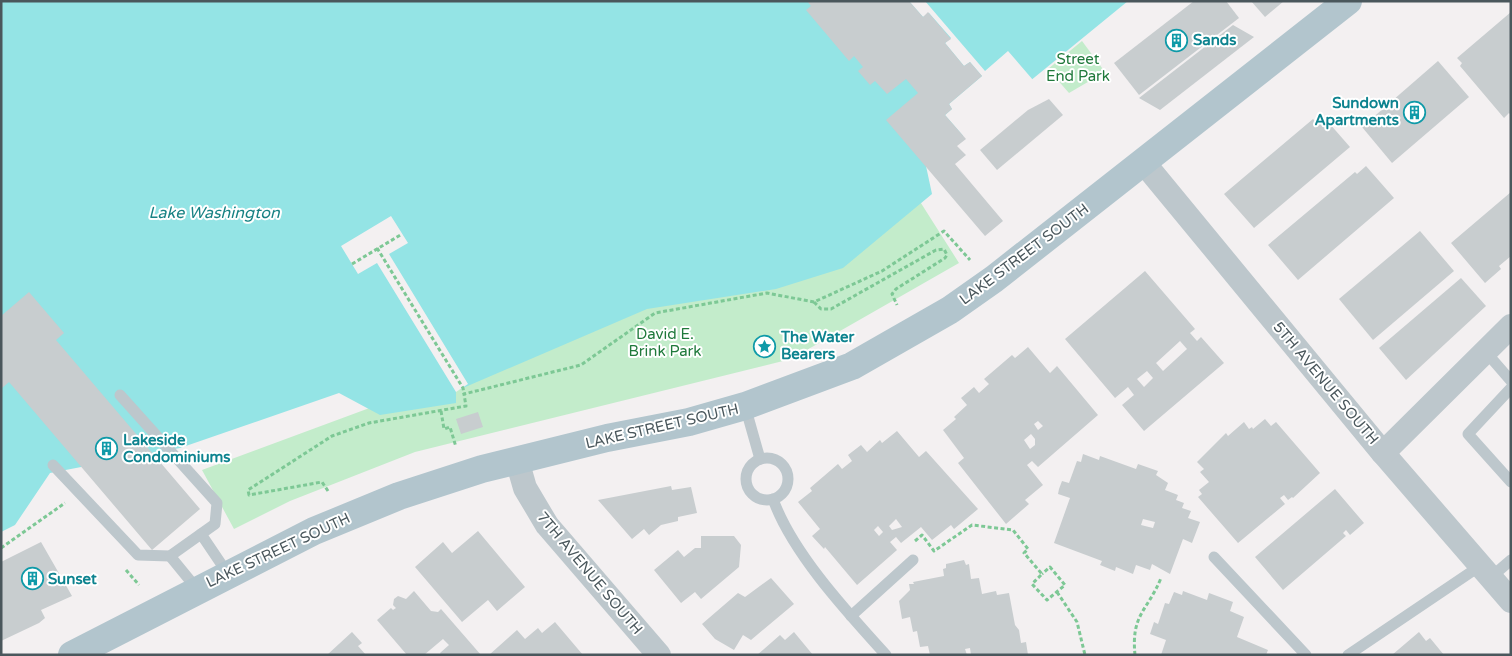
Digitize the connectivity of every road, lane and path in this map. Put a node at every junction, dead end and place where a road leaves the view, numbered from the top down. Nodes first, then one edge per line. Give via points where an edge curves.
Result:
1 (1348, 1) edge
2 (1144, 163) junction
3 (402, 234) dead end
4 (378, 248) junction
5 (970, 260) dead end
6 (352, 264) dead end
7 (814, 302) junction
8 (897, 305) dead end
9 (1511, 326) edge
10 (1485, 351) junction
11 (1511, 381) edge
12 (1511, 388) edge
13 (464, 394) junction
14 (120, 395) dead end
15 (745, 406) junction
16 (441, 411) junction
17 (456, 447) dead end
18 (1383, 453) junction
19 (760, 459) junction
20 (517, 460) junction
21 (53, 464) dead end
22 (1511, 482) edge
23 (328, 491) dead end
24 (773, 499) junction
25 (73, 508) dead end
26 (200, 534) junction
27 (908, 547) dead end
28 (1, 548) edge
29 (170, 556) junction
30 (1214, 557) dead end
31 (913, 560) dead end
32 (1511, 560) edge
33 (121, 564) dead end
34 (1485, 572) junction
35 (228, 574) junction
36 (1042, 574) junction
37 (1161, 578) dead end
38 (139, 585) dead end
39 (197, 589) junction
40 (1057, 592) junction
41 (1511, 601) edge
42 (850, 616) junction
43 (656, 654) edge
44 (72, 655) edge
45 (886, 655) edge
46 (1085, 655) edge
47 (1135, 655) edge
48 (1306, 655) edge
49 (1348, 655) edge

1 - 2 main road, LAKE STREET SOUTH
2 - 15 main road, LAKE STREET SOUTH via 950,310 852,366
2 - 18 street, 5TH AVENUE SOUTH
3 - 4 path
4 - 6 path
4 - 13 path
5 - 7 path via 944,231 882,271
7 - 8 path via 821,309 831,309 944,248 945,258 896,289 892,294
7 - 13 path via 767,293 655,312 581,365
9 - 10 street
10 - 11 lane
10 - 18 street
12 - 22 lane via 1468,434
13 - 16 path via 466,406
14 - 26 lane via 217,503 214,524
15 - 19 lane
15 - 20 main road, LAKE STREET SOUTH via 689,422
16 - 17 path via 444,429 450,427
16 - 23 path via 369,423 332,436 248,490 249,495 322,482
18 - 34 street, 5TH AVENUE SOUTH
19 - 24 lane via 748,469 746,485 757,498
19 - 24 lane via 776,460 787,472 786,489
20 - 35 main road, LAKE STREET SOUTH via 399,496 314,531
20 - 43 street, 7TH AVENUE SOUTH via 528,496 547,526
21 - 29 lane via 138,555
24 - 42 lane via 790,537
25 - 28 path via 67,501
26 - 29 lane
26 - 35 lane
27 - 36 path via 922,535 934,550 972,525 1013,530 1028,549 1024,553
29 - 39 lane
30 - 48 lane
31 - 42 lane
32 - 34 lane
33 - 38 path
34 - 41 street, 5TH AVENUE SOUTH
34 - 49 lane
35 - 39 main road, LAKE STREET SOUTH
36 - 40 path via 1050,567 1066,585
36 - 40 path via 1032,584 1047,600
37 - 47 path via 1139,615 1133,635
39 - 44 main road, LAKE STREET SOUTH
40 - 46 path via 1077,622
42 - 45 lane

